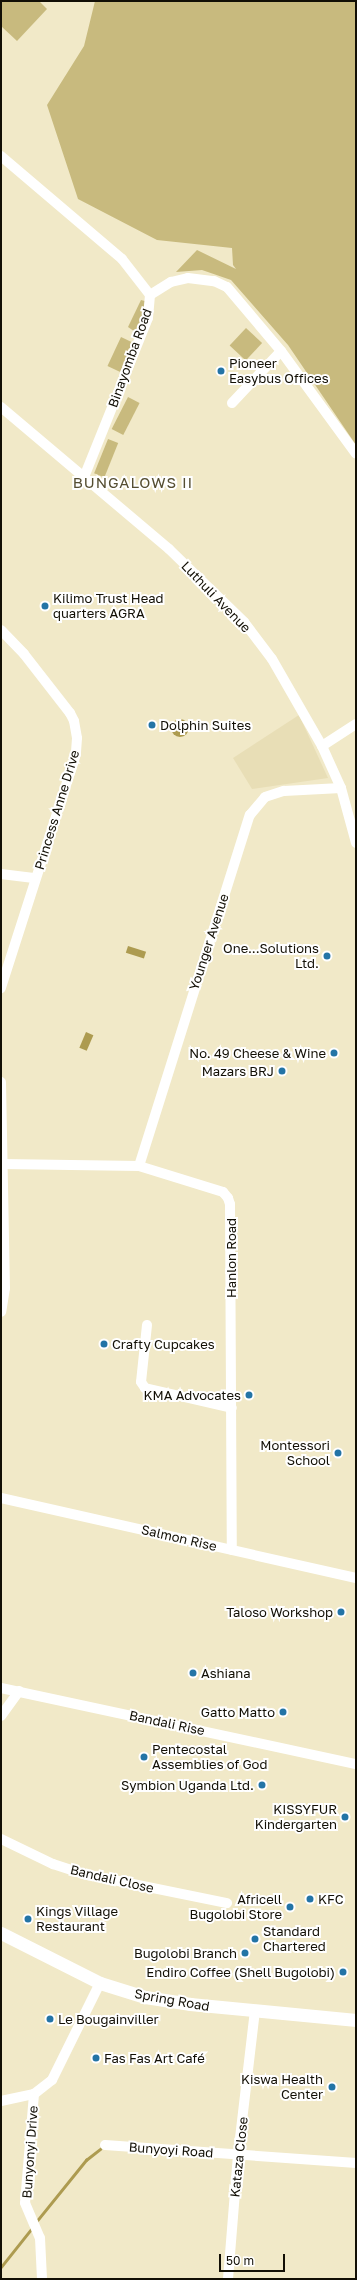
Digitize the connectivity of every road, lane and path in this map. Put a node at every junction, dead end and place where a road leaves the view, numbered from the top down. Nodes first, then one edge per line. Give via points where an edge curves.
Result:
1 (1, 156) edge
2 (150, 295) junction
3 (281, 351) junction
4 (232, 403) dead end
5 (1, 408) edge
6 (356, 454) edge
7 (84, 477) junction
8 (1, 630) edge
9 (356, 724) edge
10 (322, 746) junction
11 (341, 788) junction
12 (356, 843) edge
13 (1, 874) edge
14 (36, 878) junction
15 (1, 988) edge
16 (1, 1082) edge
17 (3, 1164) junction
18 (138, 1166) junction
19 (2, 1263) edge
20 (1, 1312) edge
21 (147, 1325) dead end
22 (232, 1408) junction
23 (1, 1498) edge
24 (232, 1550) junction
25 (356, 1578) edge
26 (1, 1688) edge
27 (19, 1692) junction
28 (1, 1716) edge
29 (356, 1764) edge
30 (1, 1839) edge
31 (227, 1903) dead end
32 (1, 1933) edge
33 (100, 1983) junction
34 (255, 2011) junction
35 (356, 2020) edge
36 (34, 2094) junction
37 (1, 2101) edge
38 (105, 2145) dead end
39 (238, 2155) junction
40 (356, 2163) edge
41 (42, 2279) edge
42 (228, 2279) edge

1 - 2 street, Binayomba Road via 122,259
2 - 3 street via 177,279 201,279 221,283 237,296
2 - 7 street, Binayomba Road via 148,318
3 - 4 street
3 - 6 street
5 - 7 street, Luthuli Avenue
7 - 10 street, Luthuli Avenue via 169,549 244,622 272,660
8 - 14 street, Princess Anne Drive via 24,654 70,713 77,730 76,754
9 - 10 street
10 - 11 street, Luthuli Avenue
11 - 12 street, Luthuli Avenue
11 - 18 street, Younger Avenue via 284,791 265,797 250,814
13 - 14 street
14 - 15 street, Princess Anne Drive
16 - 17 street
17 - 18 street, Hanlon Road
17 - 19 street
18 - 22 street, Hanlon Road via 223,1192 228,1198
19 - 20 street via 5,1288
21 - 22 street via 141,1382 145,1388
22 - 24 street, Hanlon Road
23 - 24 street, Salmon Rise
24 - 25 street, Salmon Rise
26 - 27 street, Bandali Rise
27 - 28 street
27 - 29 street, Bandali Rise
30 - 31 street, Bandali Close via 53,1864 84,1874
32 - 33 main road, Spring Road
33 - 34 main road, Spring Road via 145,1997
33 - 36 street via 52,2080
34 - 35 main road, Spring Road
34 - 39 street, Kataza Close
36 - 37 street
36 - 41 street, Bunyonyi Drive via 25,2203 40,2238
38 - 39 street, Bunyoyi Road
39 - 40 street, Bunyoyi Road
39 - 42 street, Kataza Close

